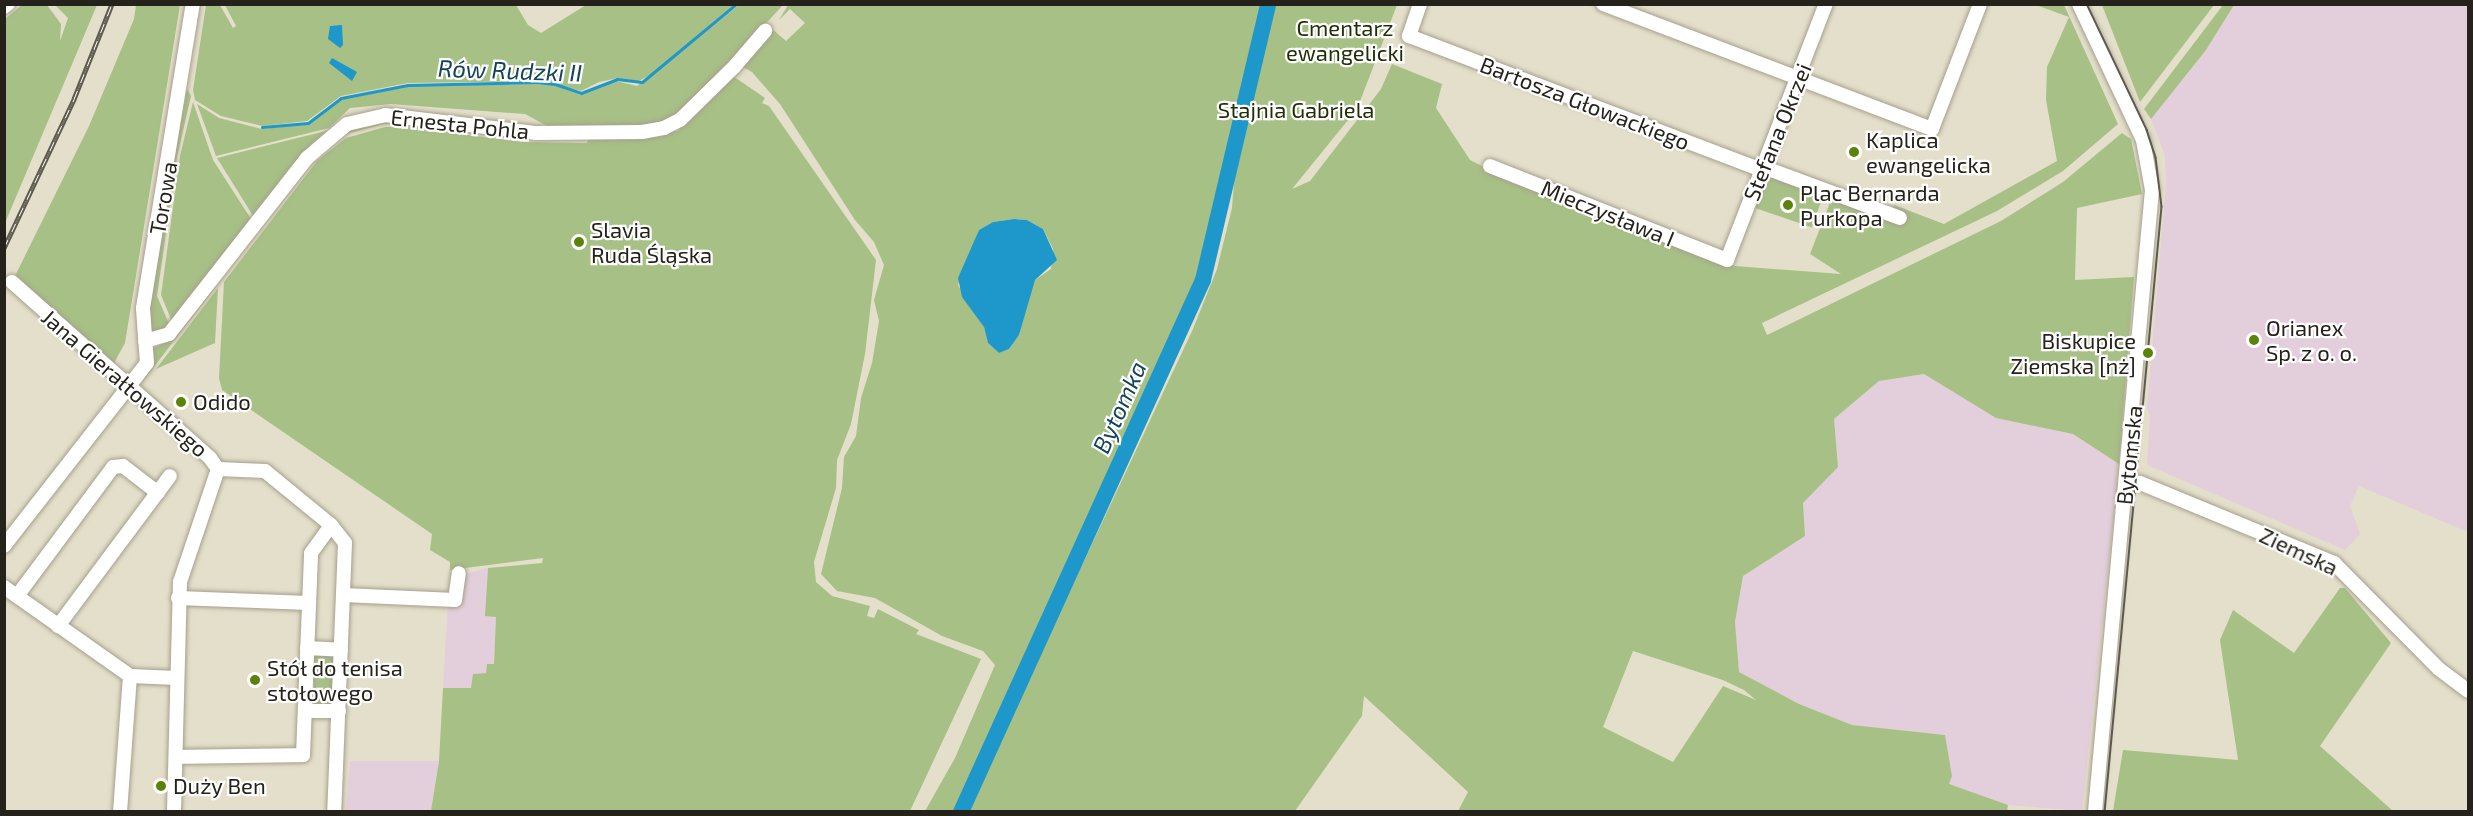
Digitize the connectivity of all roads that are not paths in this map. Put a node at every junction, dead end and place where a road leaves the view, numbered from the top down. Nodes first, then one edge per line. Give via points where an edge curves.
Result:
1 (8, 4) edge
2 (193, 4) edge
3 (1420, 4) edge
4 (1603, 4) edge
5 (1826, 4) edge
6 (1980, 4) edge
7 (2079, 4) edge
8 (4, 8) edge
9 (765, 31) dead end
10 (1799, 78) junction
11 (1490, 166) dead end
12 (1762, 169) junction
13 (1900, 218) dead end
14 (1727, 260) joint
15 (12, 282) dead end
16 (145, 341) junction
17 (130, 387) junction
18 (218, 469) junction
19 (170, 476) dead end
20 (2126, 481) junction
21 (158, 493) junction
22 (330, 525) junction
23 (4, 546) edge
24 (459, 573) dead end
25 (4, 587) edge
26 (343, 595) junction
27 (17, 596) junction
28 (178, 598) junction
29 (309, 603) junction
30 (58, 626) junction
31 (307, 648) junction
32 (341, 650) junction
33 (130, 675) junction
34 (177, 678) junction
35 (2469, 691) edge
36 (305, 711) junction
37 (339, 711) junction
38 (176, 757) junction
39 (120, 812) edge
40 (174, 812) edge
41 (334, 812) edge
42 (2095, 812) edge

1 - 8 street
2 - 16 street, Torowa via 143,308
3 - 12 street, Bartosza Głowackiego via 1409,36
4 - 10 street
5 - 10 street, Stefana Okrzei
6 - 10 street via 1932,129
7 - 20 street, Bytomska via 2136,126 2149,167 2152,221
9 - 16 street, Ernesta Pohla via 734,68 680,120 664,128 642,132 537,133 385,115 347,124 307,158 169,334
10 - 12 street, Stefana Okrzei
11 - 14 street, Mieczysława I
12 - 13 street
12 - 14 street, Stefana Okrzei
15 - 17 street, Jana Gierałtowskiego
16 - 17 street, Torowa via 147,363
17 - 18 street, Jana Gierałtowskiego
17 - 23 street, Torowa
18 - 22 street via 265,471
18 - 28 street, Jana Gierałtowskiego
19 - 21 street
20 - 35 street, Ziemska via 2140,483 2334,563 2439,669
20 - 42 street, Bytomska
21 - 27 street via 123,466 114,467
21 - 30 street
22 - 26 street via 345,543
22 - 29 street via 310,553
24 - 26 street via 455,600
25 - 27 street
26 - 32 street
27 - 30 street
28 - 29 street
28 - 34 street, Jana Gierałtowskiego
29 - 31 street
30 - 33 street
31 - 32 street
31 - 36 street
32 - 37 street
33 - 34 street
33 - 39 street
34 - 38 street, Jana Gierałtowskiego
36 - 37 street
36 - 38 street via 303,755
37 - 41 street
38 - 40 street, Jana Gierałtowskiego

